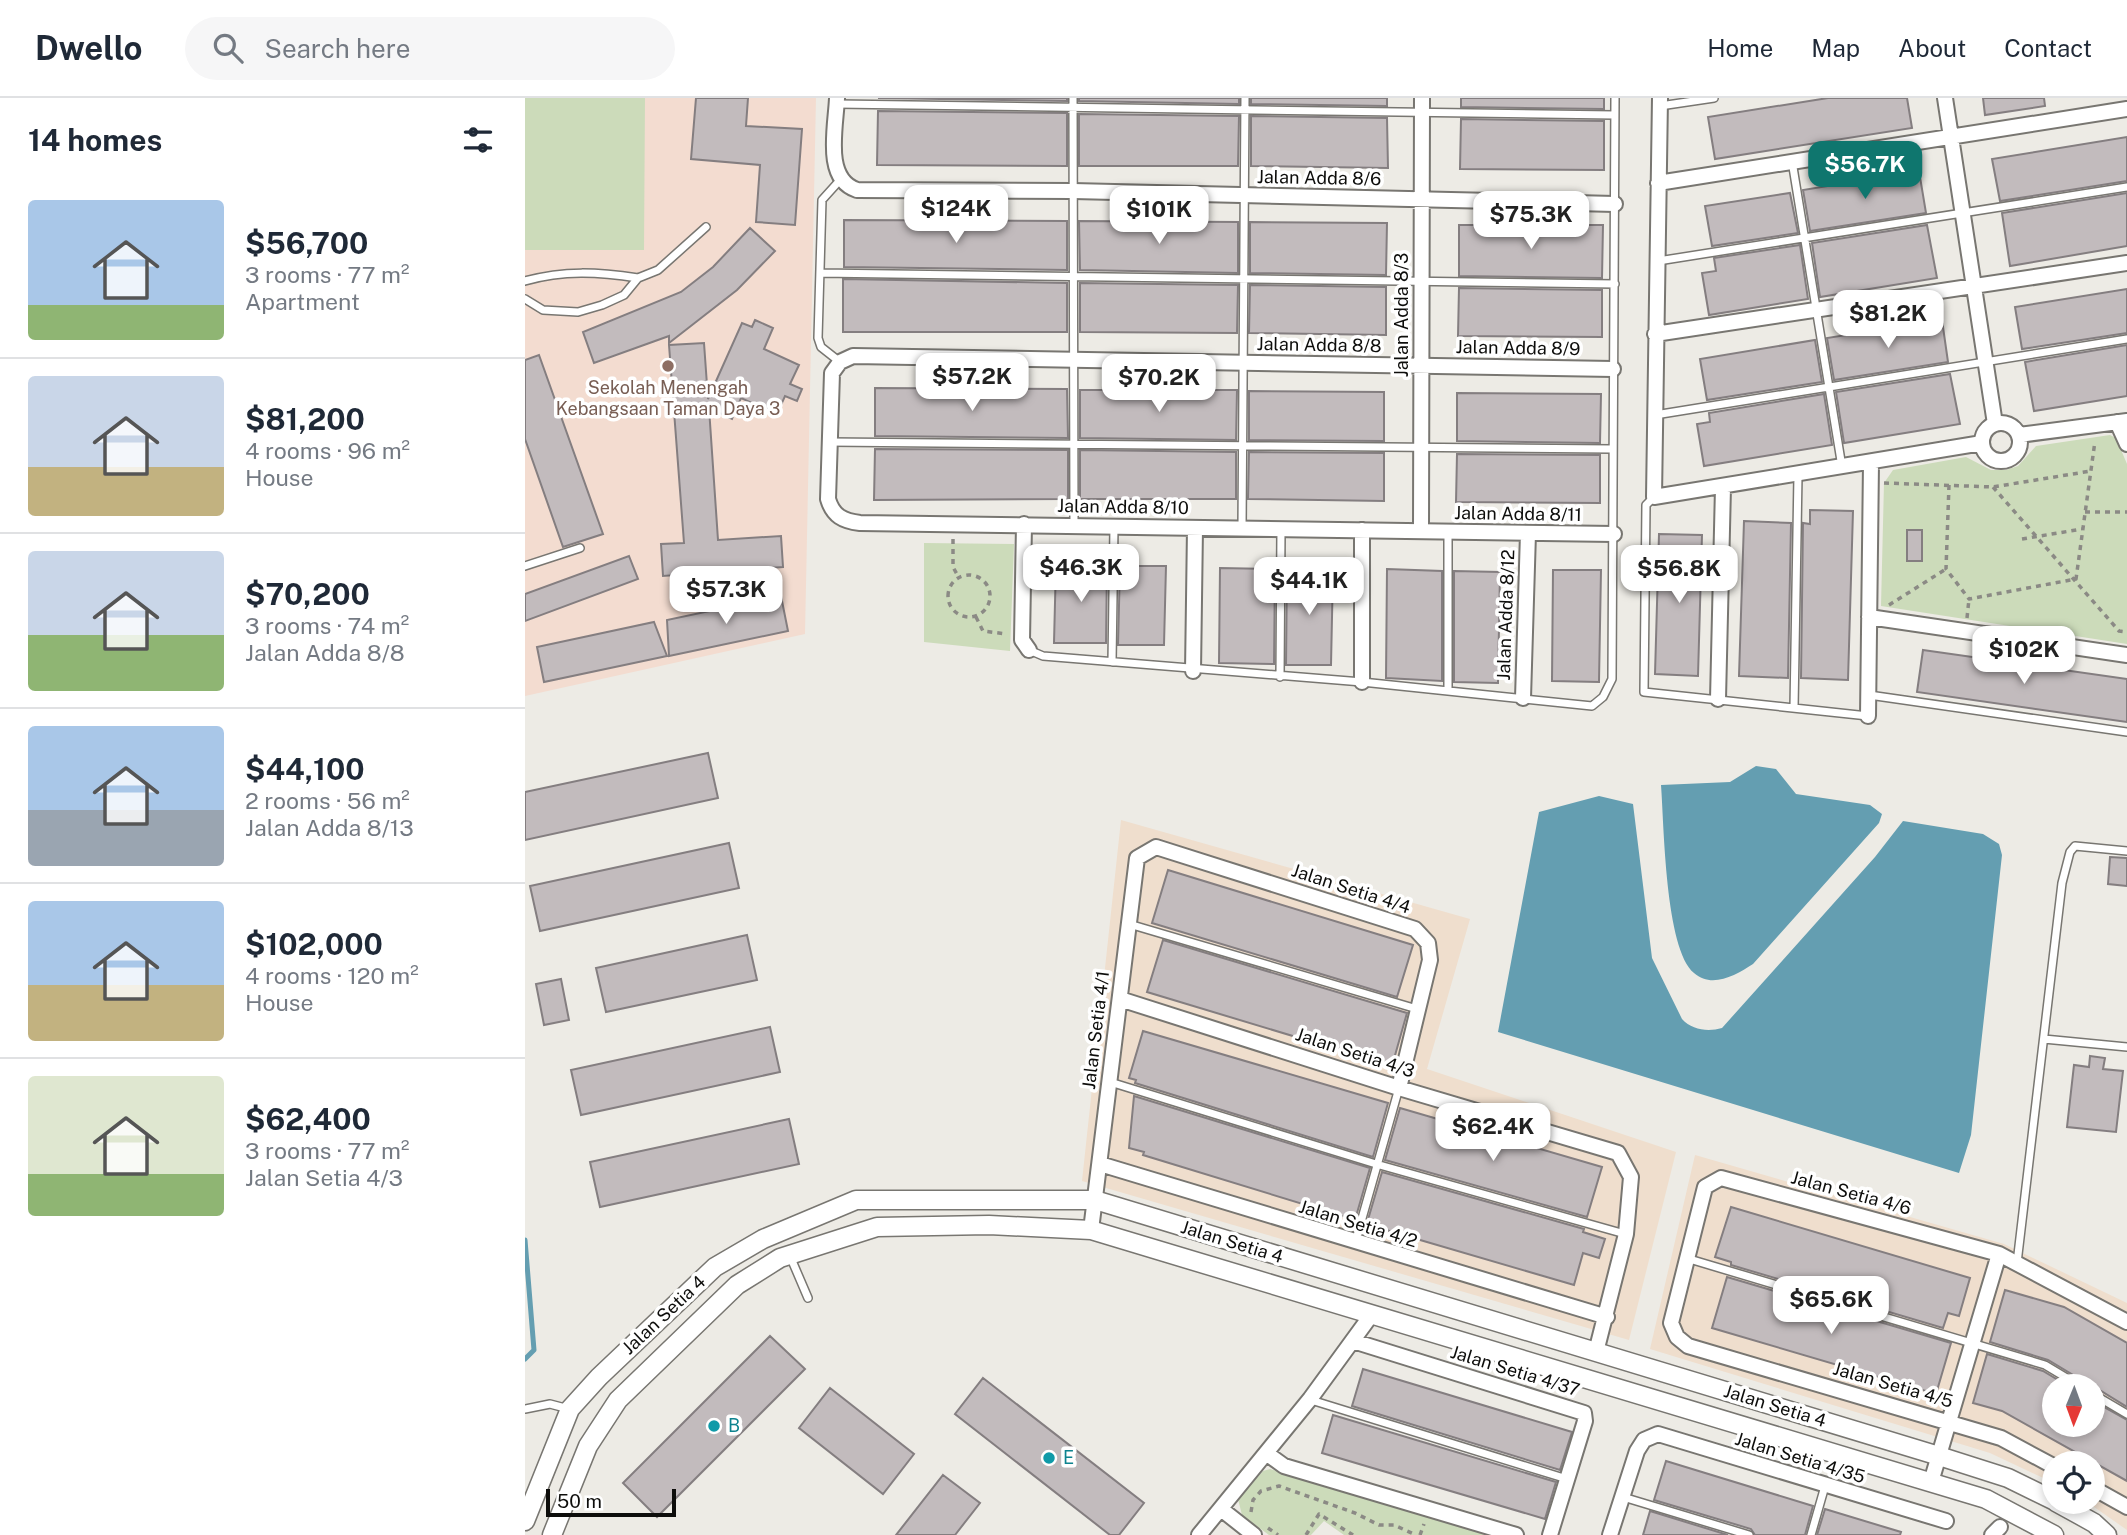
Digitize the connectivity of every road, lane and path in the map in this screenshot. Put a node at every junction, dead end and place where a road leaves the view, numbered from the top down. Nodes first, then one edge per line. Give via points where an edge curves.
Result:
1 (1245, 98) edge
2 (1615, 98) edge
3 (1714, 98) edge
4 (1945, 98) edge
5 (837, 101) edge
6 (1073, 102) edge
7 (1660, 102) edge
8 (1422, 105) edge
9 (1245, 109) junction
10 (2127, 109) edge
11 (1614, 114) junction
12 (1951, 136) junction
13 (1792, 161) junction
14 (841, 179) junction
15 (1658, 183) junction
16 (2127, 187) edge
17 (1073, 191) junction
18 (1245, 195) junction
19 (1422, 200) junction
20 (1615, 204) junction
21 (1963, 213) junction
22 (706, 227) dead end
23 (1804, 238) junction
24 (1657, 261) junction
25 (2127, 263) edge
26 (820, 273) junction
27 (1073, 275) junction
28 (638, 278) junction
29 (1244, 278) junction
30 (525, 281) edge
31 (1422, 281) junction
32 (1615, 284) junction
33 (1974, 288) junction
34 (525, 299) edge
35 (1817, 311) junction
36 (1655, 334) junction
37 (2127, 339) edge
38 (1074, 360) junction
39 (1986, 361) junction
40 (840, 362) junction
41 (1244, 363) junction
42 (1421, 366) junction
43 (1613, 369) junction
44 (1829, 387) junction
45 (1655, 415) junction
46 (2122, 421) edge
47 (1994, 424) junction
48 (2098, 425) junction
49 (2019, 435) junction
50 (829, 442) junction
51 (1982, 443) junction
52 (1074, 444) junction
53 (2127, 444) edge
54 (1244, 446) junction
55 (1421, 448) junction
56 (1612, 449) junction
57 (1871, 463) junction
58 (1843, 468) junction
59 (2091, 471) junction
60 (1798, 475) junction
61 (1871, 482) junction
62 (1949, 485) junction
63 (1723, 487) junction
64 (1993, 487) junction
65 (1654, 497) junction
66 (2085, 512) junction
67 (2127, 512) edge
68 (953, 524) junction
69 (1024, 524) junction
70 (1074, 526) junction
71 (1114, 527) junction
72 (1195, 528) junction
73 (1243, 528) junction
74 (1281, 529) junction
75 (2083, 529) junction
76 (1362, 530) junction
77 (1421, 531) junction
78 (1448, 532) junction
79 (1528, 533) junction
80 (1614, 534) junction
81 (2038, 537) junction
82 (2022, 539) dead end
83 (580, 548) dead end
84 (525, 566) edge
85 (1946, 569) junction
86 (959, 578) junction
87 (2075, 579) junction
88 (976, 617) junction
89 (1870, 618) junction
90 (2127, 632) edge
91 (1022, 634) junction
92 (1030, 650) joint
93 (2127, 655) edge
94 (1112, 662) junction
95 (1193, 671) junction
96 (1280, 677) junction
97 (1362, 682) junction
98 (1448, 691) junction
99 (1869, 695) junction
100 (1523, 698) junction
101 (1718, 699) junction
102 (1794, 708) junction
103 (1868, 716) joint
104 (2127, 732) edge
105 (1156, 847) joint
106 (2127, 851) edge
107 (1129, 923) junction
108 (1119, 999) junction
109 (1417, 1009) junction
110 (2044, 1039) junction
111 (2127, 1047) edge
112 (1109, 1082) junction
113 (1399, 1088) junction
114 (1100, 1164) junction
115 (1376, 1164) junction
116 (1095, 1200) junction
117 (1091, 1230) junction
118 (1626, 1234) junction
119 (1355, 1244) junction
120 (1999, 1254) junction
121 (790, 1255) junction
122 (1686, 1258) junction
123 (2017, 1265) junction
124 (808, 1298) dead end
125 (1372, 1314) junction
126 (1607, 1317) junction
127 (2127, 1322) edge
128 (1677, 1338) joint
129 (1353, 1341) junction
130 (1973, 1342) junction
131 (1596, 1352) junction
132 (2060, 1374) edge
133 (1310, 1399) junction
134 (2105, 1401) edge
135 (525, 1409) edge
136 (570, 1409) junction
137 (2127, 1414) edge
138 (1949, 1421) junction
139 (1266, 1453) junction
140 (1939, 1456) junction
141 (2042, 1460) edge
142 (1567, 1479) junction
143 (1931, 1482) junction
144 (1825, 1486) junction
145 (2042, 1495) edge
146 (2105, 1495) edge
147 (1622, 1497) junction
148 (2127, 1507) edge
149 (1221, 1509) junction
150 (2078, 1514) edge
151 (1426, 1517) dead end
152 (1252, 1519) dead end
153 (525, 1521) edge
154 (1946, 1521) dead end
155 (1258, 1529) edge
156 (552, 1535) edge
157 (1199, 1535) edge
158 (1278, 1535) edge
159 (1305, 1535) edge
160 (1353, 1535) edge
161 (1418, 1535) edge
162 (1516, 1535) edge
163 (1551, 1535) edge
164 (1610, 1535) edge
165 (1749, 1535) edge
166 (1811, 1535) edge
167 (2054, 1535) edge
168 (2106, 1535) edge

1 - 9 lane
2 - 11 lane
3 - 7 lane
4 - 12 street
5 - 6 lane
5 - 14 street via 835,162
6 - 9 lane
6 - 17 lane
7 - 15 street
8 - 9 lane
8 - 11 lane
8 - 19 street, Jalan Adda 8/3
9 - 18 lane
10 - 12 street
11 - 20 lane
12 - 13 street
12 - 21 street
13 - 15 street
13 - 23 lane
14 - 17 street, Jalan Adda 8/6 via 857,190
14 - 26 lane via 822,200
15 - 24 street
16 - 21 lane
17 - 18 street, Jalan Adda 8/6
17 - 27 lane
18 - 19 street, Jalan Adda 8/6
18 - 29 lane
19 - 20 street, Jalan Adda 8/6
19 - 31 street, Jalan Adda 8/3
20 - 32 lane
21 - 23 lane
21 - 33 street
22 - 28 lane via 657,270
23 - 24 lane
23 - 35 lane
24 - 36 street
25 - 33 street
26 - 27 lane
26 - 40 lane via 818,338 821,347
27 - 29 lane
27 - 38 lane
28 - 30 lane via 578,271
28 - 34 lane via 624,295 578,312 543,310
29 - 31 lane
29 - 41 lane
31 - 32 lane
31 - 42 street, Jalan Adda 8/3
32 - 43 lane
33 - 35 street
33 - 39 street
35 - 36 street
35 - 44 lane
36 - 45 street
37 - 39 lane
38 - 40 street, Jalan Adda 8/8 via 853,356
38 - 41 street, Jalan Adda 8/8
38 - 52 lane
39 - 44 lane
39 - 47 street
40 - 50 street via 832,373
41 - 42 street, Jalan Adda 8/8
41 - 54 lane
42 - 43 street, Jalan Adda 8/9
42 - 55 street, Jalan Adda 8/3
43 - 56 lane
44 - 45 lane
44 - 58 lane
45 - 65 street
46 - 48 street
46 - 53 street
47 - 49 street via 2009,425
47 - 51 street via 1984,433
48 - 49 street
48 - 59 path
49 - 51 street via 2018,449 2007,460 1991,458
50 - 52 lane
50 - 68 street, Jalan Adda 8/10 via 831,507 845,522
51 - 57 street
52 - 54 lane
52 - 70 lane
54 - 55 lane
54 - 73 lane
55 - 56 lane
55 - 77 street, Jalan Adda 8/3
56 - 80 lane
57 - 58 street
57 - 61 street
58 - 60 street
59 - 64 path
59 - 66 path
60 - 63 street
60 - 102 lane
61 - 62 path
61 - 89 street
62 - 64 path
62 - 85 path
63 - 65 street
63 - 101 street
64 - 81 path
65 - 101 lane via 1646,505 1644,692
66 - 67 path
66 - 75 path
68 - 69 street, Jalan Adda 8/10
68 - 86 path via 953,567
69 - 70 street, Jalan Adda 8/10
69 - 91 street
70 - 71 street, Jalan Adda 8/10
71 - 72 street, Jalan Adda 8/10
71 - 94 lane
72 - 73 street, Jalan Adda 8/10
72 - 95 street
73 - 74 street, Jalan Adda 8/10
74 - 76 street, Jalan Adda 8/10
74 - 96 lane
75 - 81 path
75 - 87 path
76 - 77 street, Jalan Adda 8/10
76 - 97 street
77 - 78 street, Jalan Adda 8/11
78 - 79 street, Jalan Adda 8/11
78 - 98 lane
79 - 80 street, Jalan Adda 8/11
79 - 100 street, Jalan Adda 8/12
80 - 100 lane via 1612,679 1603,697 1592,706
81 - 82 path
81 - 87 path
83 - 84 lane
85 - 87 path via 1969,598
85 - 89 path
86 - 88 path via 948,591 950,606 961,616
86 - 88 path via 978,576 989,586 991,601
87 - 90 path via 2119,631
88 - 91 path via 983,631
89 - 93 street
89 - 99 street
91 - 92 street
92 - 94 lane via 1043,656
94 - 95 lane
95 - 96 lane
96 - 97 lane
97 - 98 lane
98 - 100 lane
99 - 103 street
99 - 104 lane
101 - 102 lane
102 - 103 lane
105 - 107 street, Jalan Setia 4/1 via 1136,858
105 - 109 street, Jalan Setia 4/4 via 1415,929 1428,943 1430,960
106 - 110 lane via 2075,846 2070,852 2061,883
107 - 108 street, Jalan Setia 4/1
107 - 109 lane
108 - 112 street, Jalan Setia 4/1
108 - 113 street, Jalan Setia 4/3
109 - 113 street, Jalan Setia 4/4
110 - 111 lane
110 - 123 lane
112 - 114 street, Jalan Setia 4/1
112 - 115 lane
113 - 115 lane
113 - 118 street, Jalan Setia 4/3 via 1618,1153 1631,1177
114 - 116 street, Jalan Setia 4/1
114 - 119 street, Jalan Setia 4/2
115 - 118 lane
115 - 119 lane
116 - 117 street, Jalan Setia 4/1
116 - 131 street, Jalan Setia 4
116 - 136 street, Jalan Setia 4 via 856,1200 762,1240 715,1267
117 - 121 street, Jalan Setia 4 via 989,1225 877,1227
117 - 125 street, Jalan Setia 4
118 - 126 street, Jalan Setia 4/3
119 - 126 street, Jalan Setia 4/2
120 - 122 street, Jalan Setia 4/6 via 1721,1178 1705,1186
120 - 123 street, Jalan Setia 4/6
120 - 130 street
121 - 124 lane
121 - 156 street, Jalan Setia 4 via 737,1285 618,1400 588,1446
122 - 128 street, Jalan Setia 4/6 via 1671,1323
122 - 130 lane
123 - 127 street, Jalan Setia 4/6
125 - 129 street
125 - 143 street, Jalan Setia 4
126 - 131 street, Jalan Setia 4/3
128 - 138 street, Jalan Setia 4/5 via 1688,1346
129 - 133 street
129 - 142 street, Jalan Setia 4/37 via 1584,1413
130 - 132 lane
130 - 138 street
131 - 140 street, Jalan Setia 4
133 - 139 street
133 - 142 lane
134 - 137 lane
135 - 136 lane via 550,1404
136 - 153 street, Jalan Setia 4
138 - 140 street
138 - 141 street, Jalan Setia 4/5 via 2001,1438
139 - 149 street
139 - 162 street via 1284,1466
140 - 143 street
140 - 145 street, Jalan Setia 4 via 2008,1478
142 - 163 street, Jalan Setia 4/37
143 - 167 street, Jalan Setia 4 via 1986,1499
144 - 147 street, Jalan Setia 4/35 via 1658,1434 1644,1440 1637,1451
144 - 154 street, Jalan Setia 4/35
144 - 166 lane
146 - 148 street
147 - 164 street
147 - 165 lane
149 - 155 street
149 - 157 street
150 - 168 street, Jalan Setia 4
151 - 161 path
152 - 161 path via 1253,1500 1270,1486 1279,1486 1379,1525 1394,1525
155 - 158 path
159 - 160 path via 1319,1514

